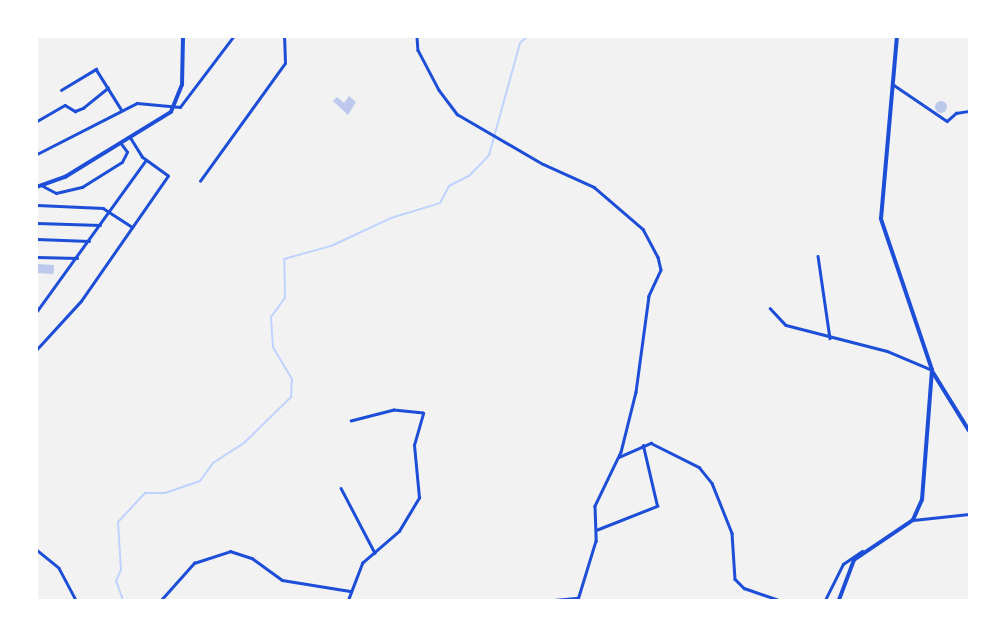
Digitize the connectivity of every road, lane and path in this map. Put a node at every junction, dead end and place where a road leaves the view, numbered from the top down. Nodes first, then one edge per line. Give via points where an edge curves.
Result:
1 (183, 37) edge
2 (233, 37) edge
3 (284, 37) edge
4 (417, 37) edge
5 (897, 37) edge
6 (894, 85) junction
7 (108, 88) junction
8 (61, 90) dead end
9 (187, 101) junction
10 (177, 103) junction
11 (160, 106) junction
12 (121, 109) junction
13 (173, 110) junction
14 (969, 111) edge
15 (164, 118) junction
16 (37, 121) edge
17 (130, 138) junction
18 (121, 144) junction
19 (37, 154) edge
20 (146, 160) junction
21 (200, 181) dead end
22 (43, 186) junction
23 (37, 187) edge
24 (37, 205) edge
25 (110, 211) junction
26 (37, 223) edge
27 (100, 225) junction
28 (132, 227) junction
29 (37, 239) edge
30 (89, 242) junction
31 (818, 256) dead end
32 (37, 257) edge
33 (77, 258) junction
34 (770, 308) dead end
35 (37, 311) edge
36 (830, 338) junction
37 (37, 349) edge
38 (932, 370) junction
39 (351, 421) dead end
40 (969, 430) edge
41 (643, 446) junction
42 (620, 457) junction
43 (341, 488) dead end
44 (969, 514) edge
45 (913, 520) junction
46 (596, 530) junction
47 (37, 550) edge
48 (862, 551) junction
49 (375, 553) junction
50 (351, 591) junction
51 (578, 599) edge
52 (76, 600) edge
53 (161, 600) edge
54 (348, 600) edge
55 (554, 600) edge
56 (779, 600) edge
57 (825, 600) edge
58 (839, 600) edge

1 - 10 street
2 - 9 street
3 - 21 street via 285,63
4 - 42 street via 420,54 450,107 497,138 594,187 643,229 656,250 661,272 649,296 637,386
5 - 6 street
6 - 14 street via 947,121 956,113
6 - 38 street via 882,185 884,233
7 - 8 street via 96,69
7 - 12 street
7 - 16 street via 80,109 65,105
9 - 10 street
9 - 13 street
10 - 13 street
11 - 12 street via 147,101
11 - 13 street
11 - 15 street
12 - 19 street
13 - 15 street
15 - 17 street
17 - 18 street
17 - 20 street
18 - 22 street
18 - 22 street via 127,152 122,162 82,187 56,192
20 - 25 street
20 - 28 street via 168,176
22 - 23 street
24 - 25 street
25 - 27 street
25 - 28 street
26 - 27 street
27 - 30 street
28 - 37 street via 80,301
29 - 30 street
30 - 33 street
31 - 36 street
32 - 33 street
33 - 35 street
34 - 36 street via 783,323
36 - 38 street via 887,351
38 - 40 street
38 - 45 street via 922,500
39 - 49 street via 394,410 423,413 414,445 420,496 405,524
41 - 42 street
41 - 46 street via 657,506
41 - 56 street via 654,444 705,473 733,535 735,579 742,587
42 - 46 street via 597,499
43 - 49 street
44 - 45 street
45 - 48 street
46 - 51 street
47 - 52 street via 59,568
48 - 57 street via 843,564
48 - 58 street via 848,570
49 - 50 street via 362,563
50 - 53 street via 282,580 249,556 230,551 194,563
50 - 54 street
51 - 55 street

